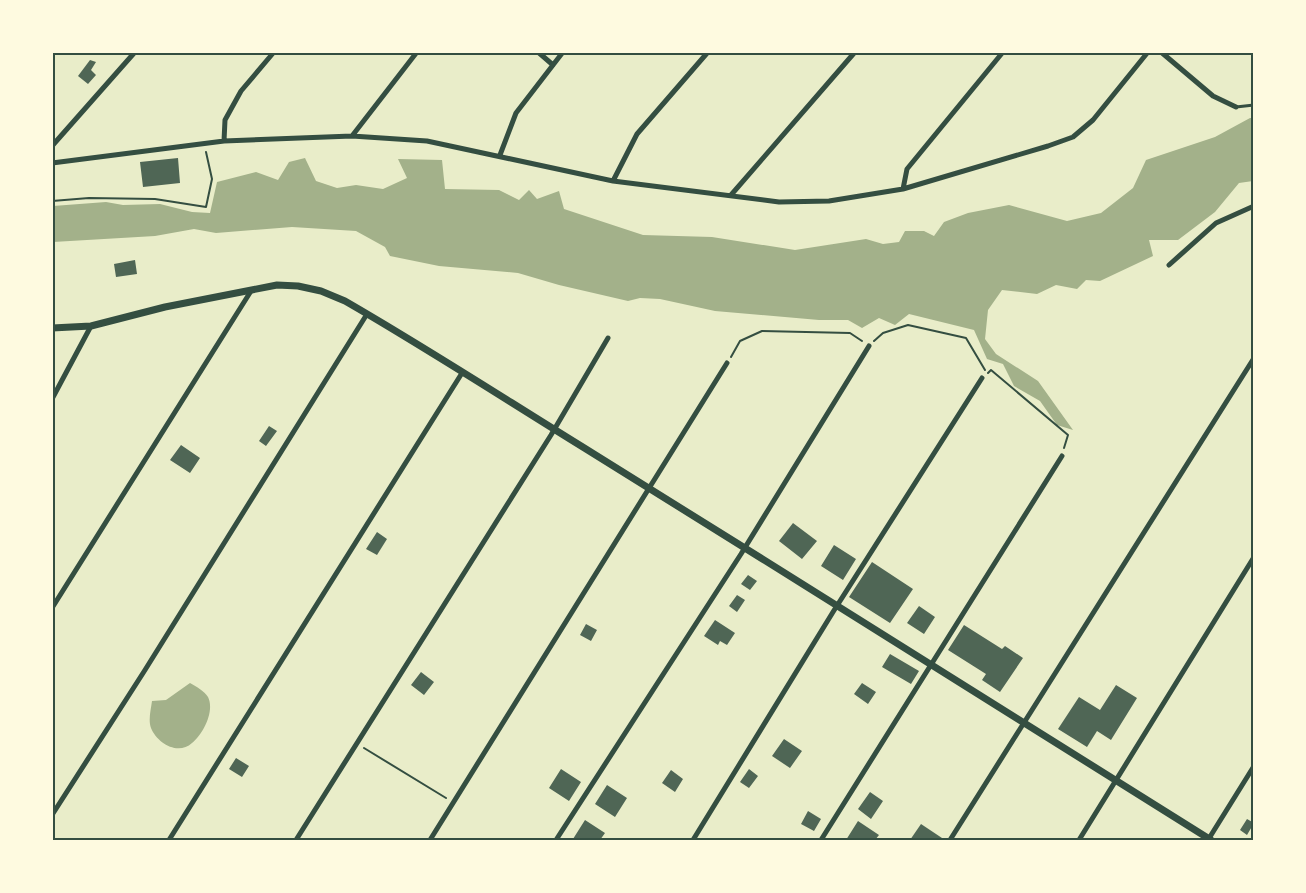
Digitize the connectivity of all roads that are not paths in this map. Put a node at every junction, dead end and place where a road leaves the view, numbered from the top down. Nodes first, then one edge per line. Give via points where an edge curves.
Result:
1 (135, 52) edge
2 (274, 52) edge
3 (417, 52) edge
4 (538, 52) edge
5 (563, 52) edge
6 (708, 52) edge
7 (855, 52) edge
8 (1003, 52) edge
9 (1148, 52) edge
10 (1161, 52) edge
11 (553, 65) junction
12 (1254, 105) edge
13 (1236, 107) joint
14 (352, 135) junction
15 (224, 141) junction
16 (52, 146) edge
17 (500, 155) junction
18 (52, 163) edge
19 (613, 181) junction
20 (903, 189) junction
21 (731, 195) junction
22 (1254, 206) edge
23 (1169, 265) dead end
24 (251, 291) junction
25 (367, 314) junction
26 (91, 326) junction
27 (52, 328) edge
28 (608, 338) dead end
29 (869, 346) road end
30 (1254, 358) edge
31 (728, 363) road end
32 (462, 373) junction
33 (982, 378) dead end
34 (52, 399) edge
35 (554, 430) junction
36 (1062, 456) dead end
37 (650, 489) junction
38 (745, 548) junction
39 (1254, 557) edge
40 (837, 606) junction
41 (52, 608) edge
42 (931, 666) junction
43 (1024, 723) junction
44 (1254, 766) edge
45 (1117, 780) junction
46 (52, 815) edge
47 (169, 840) edge
48 (296, 840) edge
49 (430, 840) edge
50 (556, 840) edge
51 (693, 840) edge
52 (821, 840) edge
53 (950, 840) edge
54 (1079, 840) edge
55 (1209, 840) edge

1 - 16 street
2 - 15 street via 241,91 225,120
3 - 14 street
4 - 11 street
5 - 11 street
6 - 19 street via 637,134
7 - 21 street
8 - 20 street via 907,169
9 - 20 street via 1093,120 1073,136
10 - 13 street via 1213,96
11 - 17 street via 516,113
12 - 13 lane
14 - 15 street
14 - 17 street via 427,141
15 - 18 street
17 - 19 street
19 - 21 street
20 - 21 street via 830,201 779,202
22 - 23 street via 1216,223
24 - 25 street via 277,285 298,286 321,291
24 - 26 street
24 - 41 street
25 - 32 street
25 - 46 street
26 - 27 street
26 - 34 street
28 - 35 street
29 - 38 street
30 - 43 street
31 - 37 street
32 - 35 street
32 - 47 street
33 - 40 street
35 - 37 street
35 - 48 street
36 - 42 street
37 - 38 street
37 - 49 street
38 - 40 street
38 - 50 street
39 - 45 street
40 - 42 street
40 - 51 street
42 - 43 street
42 - 52 street
43 - 45 street
43 - 53 street
44 - 55 street
45 - 54 street
45 - 55 street

